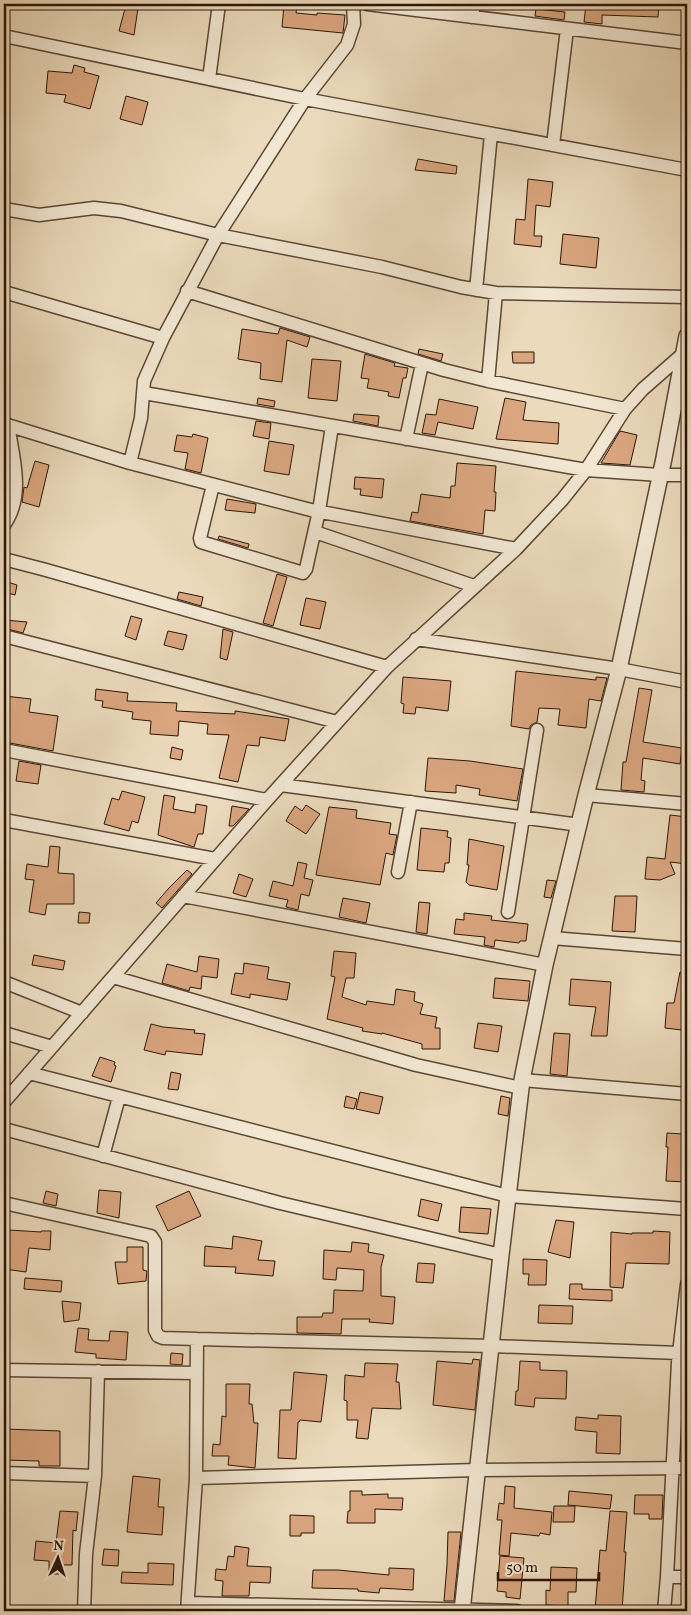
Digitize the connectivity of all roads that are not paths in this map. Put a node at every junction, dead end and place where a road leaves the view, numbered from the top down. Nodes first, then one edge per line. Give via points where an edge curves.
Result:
1 (218, 4) edge
2 (352, 4) edge
3 (367, 4) edge
4 (474, 4) edge
5 (472, 17) junction
6 (567, 29) junction
7 (4, 36) edge
8 (687, 43) edge
9 (209, 79) junction
10 (305, 99) junction
11 (491, 134) junction
12 (553, 144) junction
13 (687, 170) edge
14 (4, 208) edge
15 (218, 235) junction
16 (187, 290) junction
17 (476, 290) junction
18 (4, 292) edge
19 (496, 293) junction
20 (687, 297) edge
21 (687, 336) edge
22 (163, 338) junction
23 (684, 353) junction
24 (422, 364) junction
25 (488, 381) junction
26 (144, 393) junction
27 (625, 409) junction
28 (6, 425) edge
29 (332, 426) junction
30 (406, 439) junction
31 (130, 462) junction
32 (586, 470) junction
33 (687, 474) edge
34 (660, 475) junction
35 (213, 485) junction
36 (319, 512) junction
37 (4, 525) edge
38 (315, 532) junction
39 (516, 549) junction
40 (4, 559) edge
41 (474, 586) junction
42 (4, 636) edge
43 (416, 639) junction
44 (387, 666) junction
45 (620, 670) junction
46 (687, 682) edge
47 (337, 722) junction
48 (537, 730) dead end
49 (4, 750) edge
50 (282, 785) junction
51 (586, 795) junction
52 (267, 800) junction
53 (411, 802) junction
54 (687, 804) edge
55 (524, 818) junction
56 (4, 820) edge
57 (580, 825) junction
58 (215, 859) junction
59 (398, 872) dead end
60 (183, 896) junction
61 (508, 912) dead end
62 (552, 938) junction
63 (687, 949) edge
64 (546, 964) junction
65 (112, 977) junction
66 (4, 982) edge
67 (82, 1013) junction
68 (4, 1033) edge
69 (52, 1047) junction
70 (29, 1073) junction
71 (522, 1084) junction
72 (687, 1094) edge
73 (119, 1097) junction
74 (4, 1102) edge
75 (4, 1129) edge
76 (103, 1156) junction
77 (508, 1196) junction
78 (4, 1204) edge
79 (687, 1209) edge
80 (500, 1255) junction
81 (687, 1284) edge
82 (197, 1339) junction
83 (492, 1346) junction
84 (682, 1359) edge
85 (4, 1370) edge
86 (98, 1371) junction
87 (196, 1373) junction
88 (672, 1468) junction
89 (687, 1468) edge
90 (477, 1470) junction
91 (4, 1473) edge
92 (95, 1476) junction
93 (196, 1478) junction
94 (667, 1577) junction
95 (687, 1577) edge
96 (187, 1607) edge
97 (84, 1611) edge
98 (462, 1611) edge
99 (517, 1611) edge
100 (664, 1611) edge

1 - 9 street
2 - 10 street via 354,24 350,38
3 - 5 street
4 - 5 street
5 - 6 street
6 - 8 street
6 - 12 street
7 - 9 street
9 - 10 street
10 - 11 street
10 - 15 street
11 - 12 street
11 - 17 street
12 - 13 street
14 - 15 street via 39,215 104,208
15 - 16 street
15 - 17 street via 382,267
16 - 22 street
16 - 24 street
17 - 19 street
18 - 22 street
19 - 20 street
19 - 25 street
21 - 23 street
22 - 26 street via 144,381
23 - 27 street
23 - 34 street
24 - 25 street
24 - 30 street
25 - 27 street
26 - 29 street
26 - 31 street
27 - 32 street
28 - 31 street
28 - 37 street via 16,488 12,512
29 - 30 street
29 - 36 street
30 - 32 street
31 - 35 street
32 - 34 street
32 - 39 street
33 - 34 street
34 - 45 street
35 - 36 street
35 - 38 street via 200,538 203,544 302,573 306,569
36 - 38 street
36 - 39 street
38 - 41 street
39 - 41 street
40 - 44 street
41 - 43 street
42 - 47 street
43 - 44 street
43 - 45 street
44 - 47 street
45 - 46 street
45 - 51 street
47 - 50 street
48 - 55 street
49 - 52 street
50 - 52 street
50 - 53 street
51 - 54 street
51 - 57 street
52 - 58 street
53 - 55 street
53 - 59 street
55 - 57 street
55 - 61 street
56 - 58 street
57 - 62 street
58 - 60 street
60 - 64 street
60 - 65 street
62 - 63 street
62 - 64 street
64 - 71 street
65 - 67 street
65 - 71 street via 416,1065
66 - 67 street
67 - 69 street
68 - 69 street
69 - 70 street
70 - 73 street
70 - 74 street
71 - 72 street
71 - 77 street
73 - 76 street
73 - 77 street
75 - 76 street
76 - 80 street via 280,1203
77 - 79 street
77 - 80 street
78 - 82 street via 151,1236 155,1242 155,1330 158,1336
80 - 83 street
81 - 84 street
82 - 83 street
82 - 87 street
83 - 84 street
83 - 90 street
84 - 88 street
85 - 86 street
86 - 87 street
86 - 92 street
87 - 93 street
88 - 89 street
88 - 90 street
88 - 94 street
90 - 93 street
90 - 98 street
91 - 92 street
92 - 97 street via 86,1554
93 - 96 street
94 - 95 street
94 - 100 street
96 - 98 street
98 - 99 street

